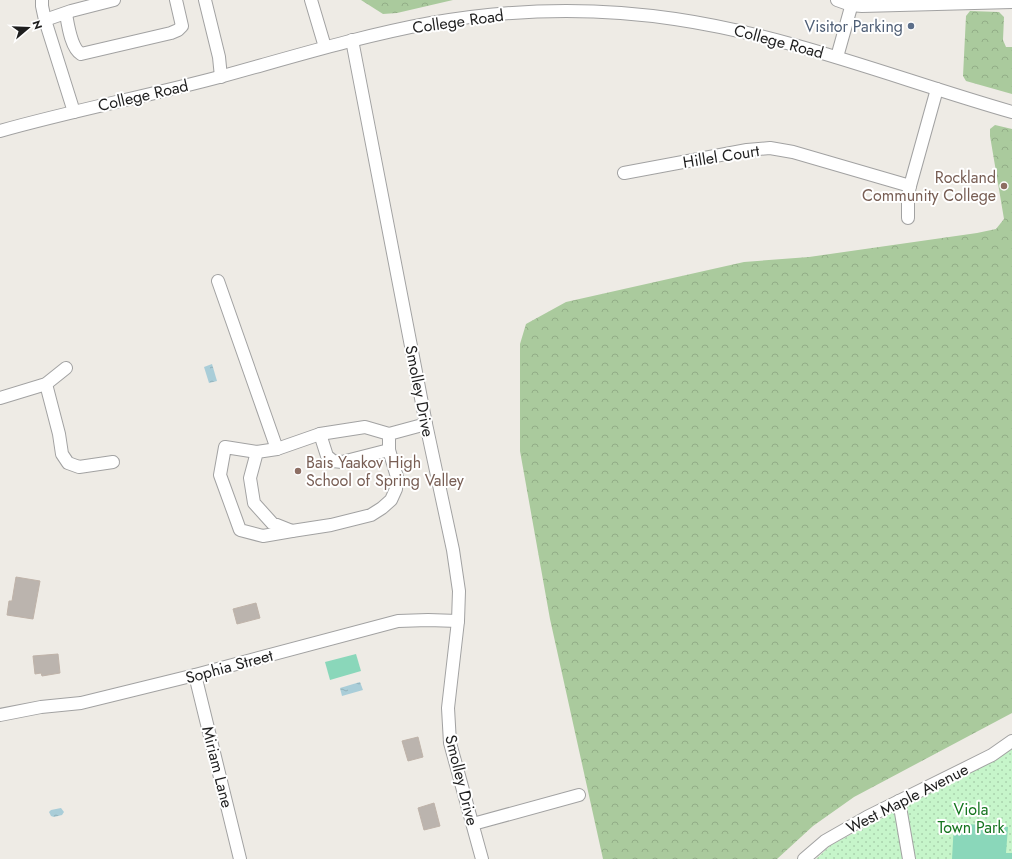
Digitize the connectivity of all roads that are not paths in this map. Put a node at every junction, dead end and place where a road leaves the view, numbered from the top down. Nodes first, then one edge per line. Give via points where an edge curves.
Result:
1 (42, 0) edge
2 (114, 0) edge
3 (176, 0) edge
4 (206, 0) edge
5 (311, 0) edge
6 (837, 0) edge
7 (981, 1) edge
8 (852, 2) edge
9 (1012, 2) edge
10 (66, 14) junction
11 (46, 20) junction
12 (352, 40) junction
13 (325, 47) junction
14 (838, 57) junction
15 (221, 77) junction
16 (937, 89) junction
17 (74, 112) junction
18 (1012, 112) edge
19 (0, 131) edge
20 (624, 173) dead end
21 (910, 186) junction
22 (908, 218) dead end
23 (218, 281) dead end
24 (66, 368) dead end
25 (46, 384) junction
26 (0, 398) edge
27 (426, 424) junction
28 (320, 434) junction
29 (389, 434) junction
30 (277, 449) junction
31 (390, 450) junction
32 (258, 452) junction
33 (113, 462) dead end
34 (292, 531) junction
35 (458, 621) junction
36 (195, 676) junction
37 (0, 715) edge
38 (1012, 741) edge
39 (580, 795) dead end
40 (899, 801) junction
41 (473, 824) junction
42 (240, 859) edge
43 (482, 859) edge
44 (804, 859) edge
45 (908, 859) edge

1 - 11 street
2 - 10 street
3 - 10 street via 182,26 178,30 81,54 76,52
4 - 15 street
5 - 13 street
6 - 8 street
7 - 8 street via 930,9 900,10 873,10
7 - 9 street
8 - 14 street
10 - 11 street
11 - 17 street
12 - 13 street, College Road
12 - 14 street, College Road via 402,28 464,18 521,12 584,12 658,17 727,28
12 - 27 street, Smolley Drive
13 - 15 street, College Road
14 - 16 street, College Road
15 - 17 street, College Road
16 - 18 street, College Road
16 - 21 street
17 - 19 street, College Road
20 - 21 street, Hillel Court via 770,148
21 - 22 street
23 - 30 street
24 - 25 street
25 - 26 street
25 - 33 street via 62,454 68,463 78,467
27 - 29 street
27 - 35 street, Smolley Drive via 453,550 459,591
28 - 29 street via 365,427
28 - 30 street
28 - 31 street via 327,456 333,461 342,462
29 - 31 street
30 - 32 street
31 - 34 street via 397,477 396,489 391,500 382,508 371,515
32 - 34 street via 250,478 254,503 272,523
32 - 34 street via 225,447 220,475 240,530 263,536
35 - 36 street, Sophia Street via 398,622
35 - 41 street, Smolley Drive via 448,708 450,743
36 - 37 street, Sophia Street via 81,704 41,707
36 - 42 street, Miriam Lane
38 - 40 street, West Maple Avenue via 992,755
39 - 41 street
40 - 44 street, West Maple Avenue via 825,841
40 - 45 street
41 - 43 street, Smolley Drive

